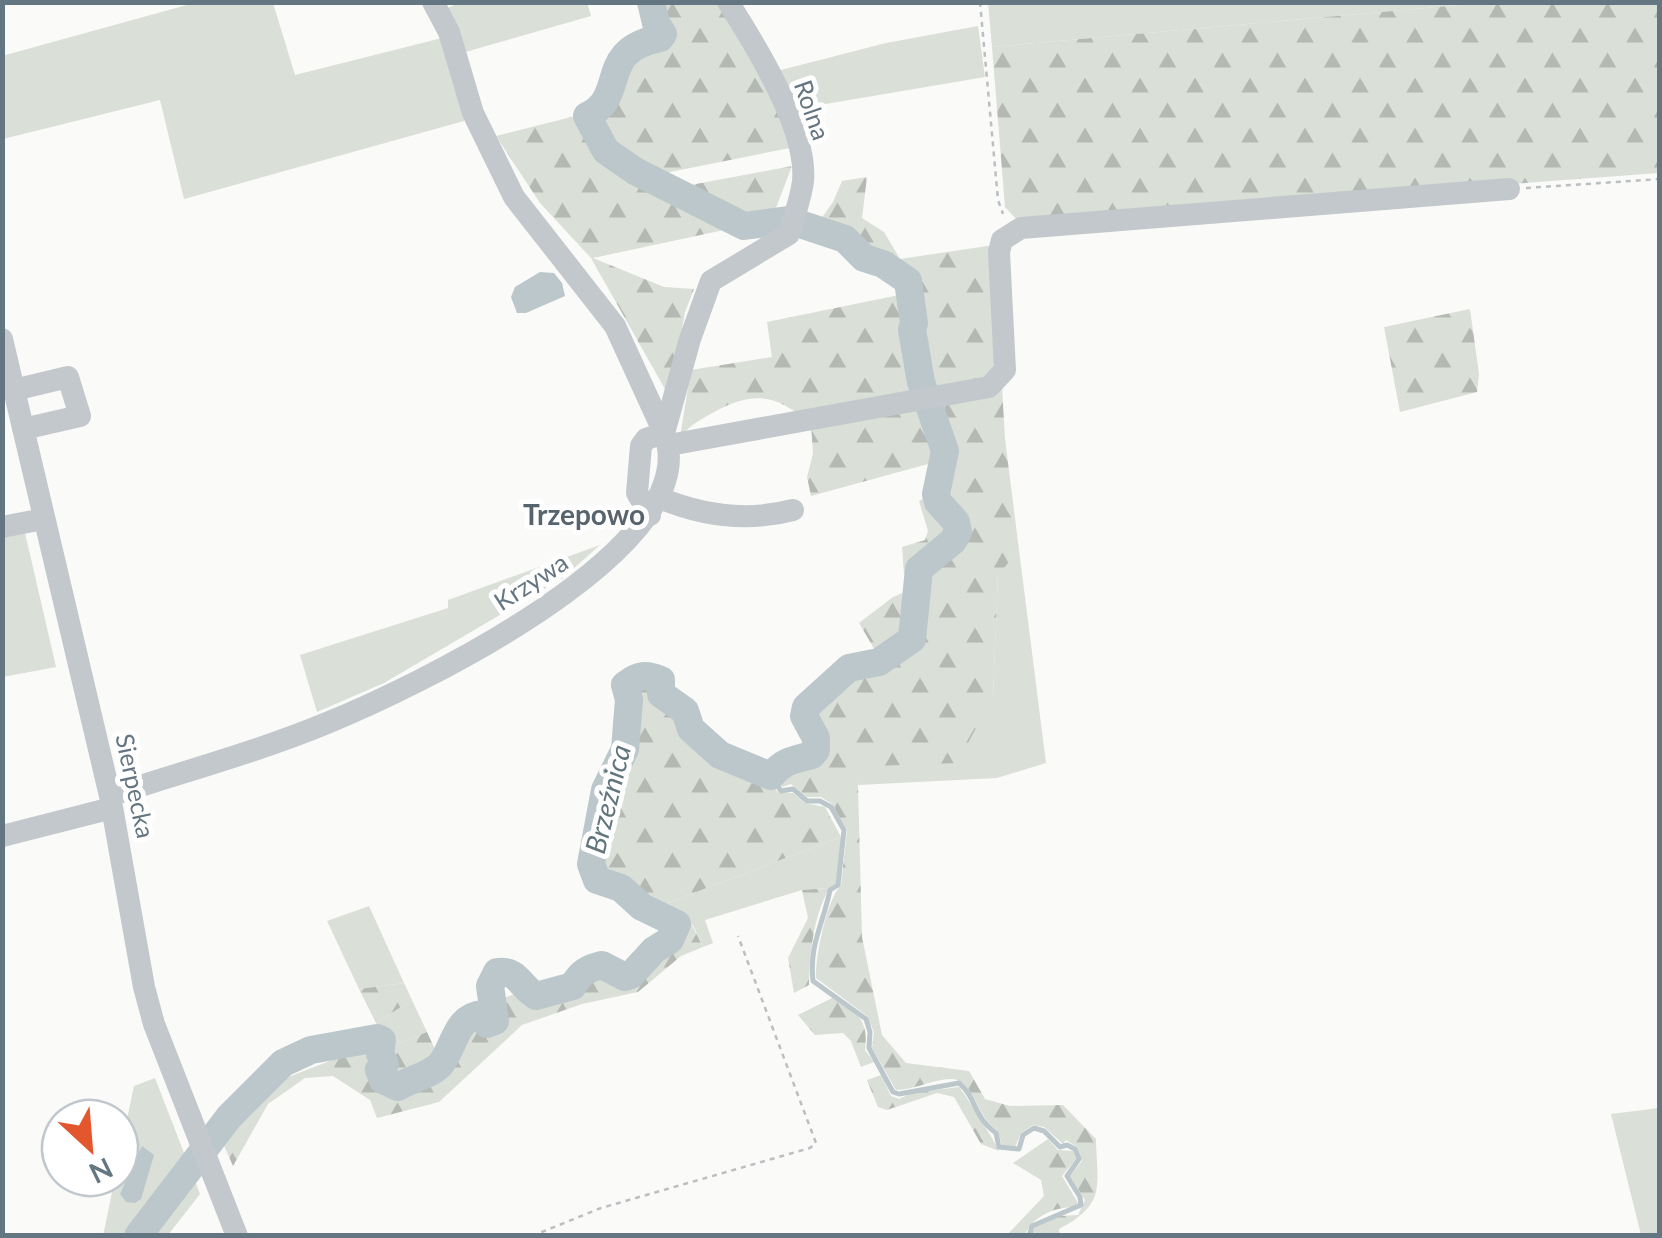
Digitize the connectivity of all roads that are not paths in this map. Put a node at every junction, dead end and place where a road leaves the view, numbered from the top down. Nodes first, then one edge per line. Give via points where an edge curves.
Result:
1 (432, 2) edge
2 (728, 2) edge
3 (1509, 189) road end
4 (2, 339) edge
5 (14, 390) junction
6 (23, 429) junction
7 (666, 439) junction
8 (655, 506) junction
9 (792, 510) dead end
10 (43, 519) junction
11 (2, 527) edge
12 (111, 802) junction
13 (2, 836) edge
14 (237, 1236) edge

1 - 7 street via 501,173 614,326
2 - 7 street, Rolna via 762,55 796,138 803,178 793,221 711,281
3 - 7 street via 1020,228 1002,240 999,252 1005,370 989,387
4 - 5 street, Sierpecka
5 - 6 street, Sierpecka
5 - 6 street via 68,377 80,416
6 - 10 street, Sierpecka
7 - 8 street via 646,439 640,446 637,493
8 - 9 street via 746,519
8 - 12 street, Krzywa via 590,576 404,689
10 - 11 street
10 - 12 street, Sierpecka
12 - 13 street, Krzywa
12 - 14 street, Sierpecka via 154,1024

